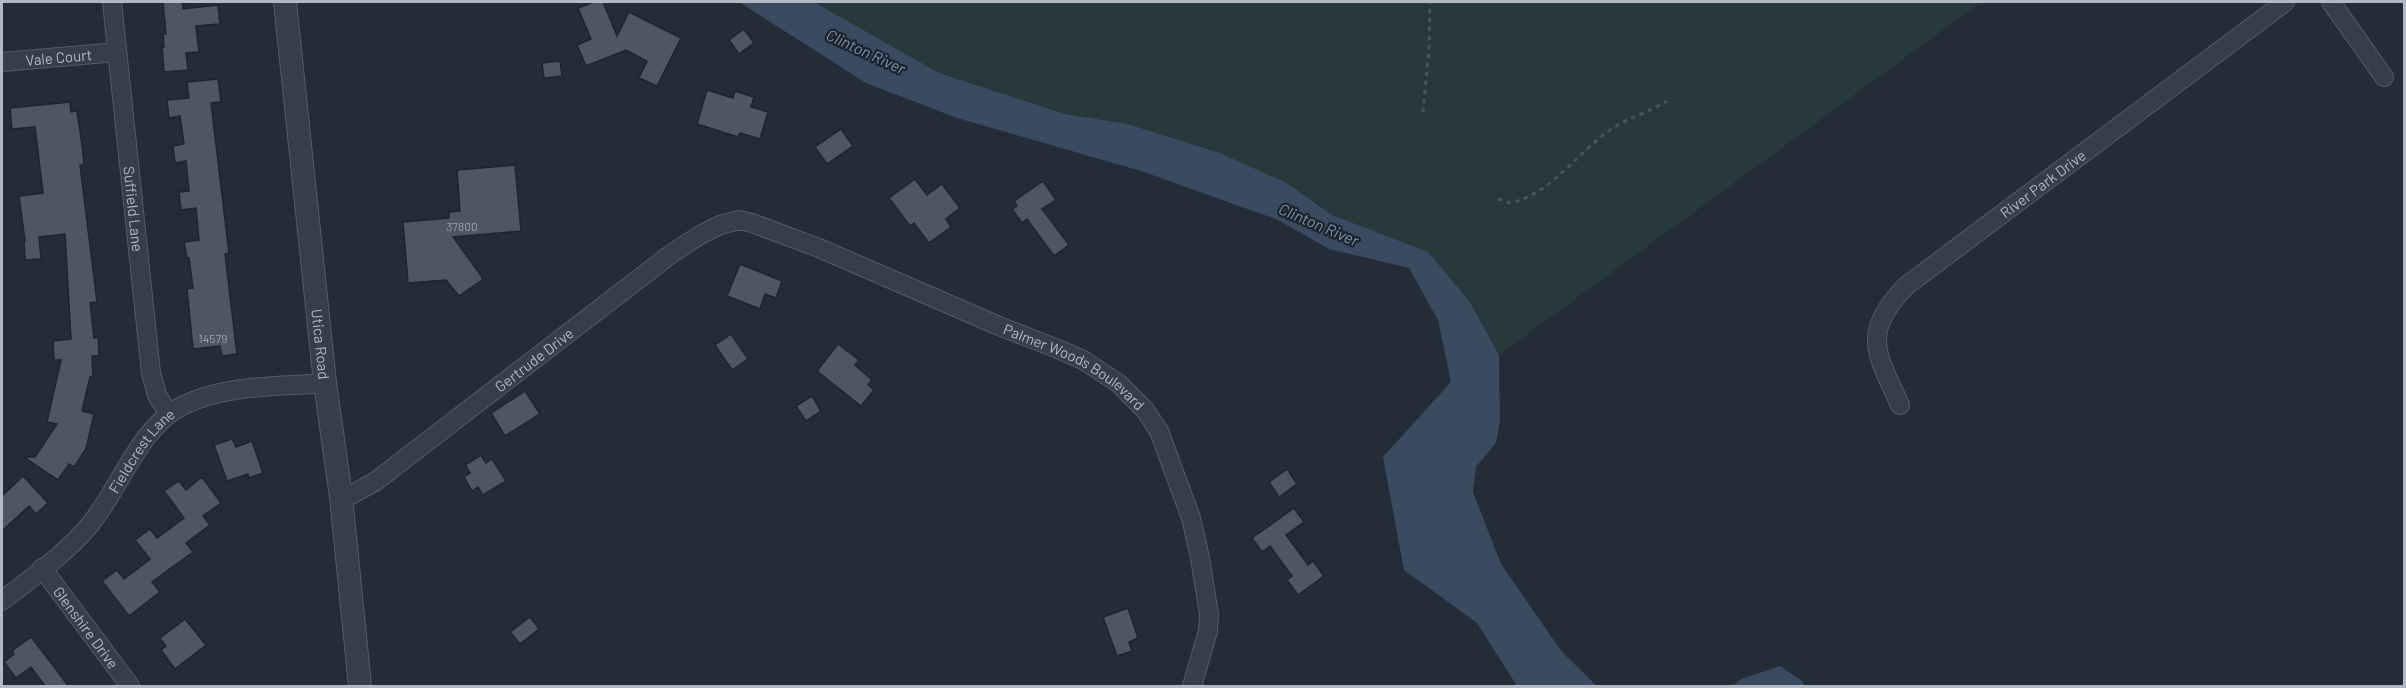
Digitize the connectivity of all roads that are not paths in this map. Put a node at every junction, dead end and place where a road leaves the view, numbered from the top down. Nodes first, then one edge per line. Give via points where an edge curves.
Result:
1 (112, 2) edge
2 (285, 2) edge
3 (2285, 2) edge
4 (2331, 2) edge
5 (117, 52) junction
6 (2, 62) edge
7 (2384, 77) dead end
8 (730, 222) joint
9 (325, 383) junction
10 (1900, 405) dead end
11 (168, 413) junction
12 (341, 497) junction
13 (42, 568) junction
14 (2, 601) edge
15 (130, 687) edge
16 (360, 687) edge
17 (1192, 687) edge

1 - 5 street, Suffield Lane
2 - 9 street, Utica Road
3 - 10 street, River Park Drive via 1906,286 1878,323 1876,341
4 - 7 street
5 - 6 street, Vale Court
5 - 11 street, Suffield Lane via 150,373
8 - 12 street, Gertrude Drive via 671,254 376,481
8 - 17 street, Palmer Woods Boulevard via 739,220 784,234 1058,349 1104,372 1132,395 1159,431 1188,508 1200,558 1208,631
9 - 11 street, Fieldcrest Lane via 230,391
9 - 12 street, Utica Road
11 - 13 street, Fieldcrest Lane via 149,435 88,528
12 - 16 street, Utica Road
13 - 14 street, Fieldcrest Lane
13 - 15 street, Glenshire Drive

